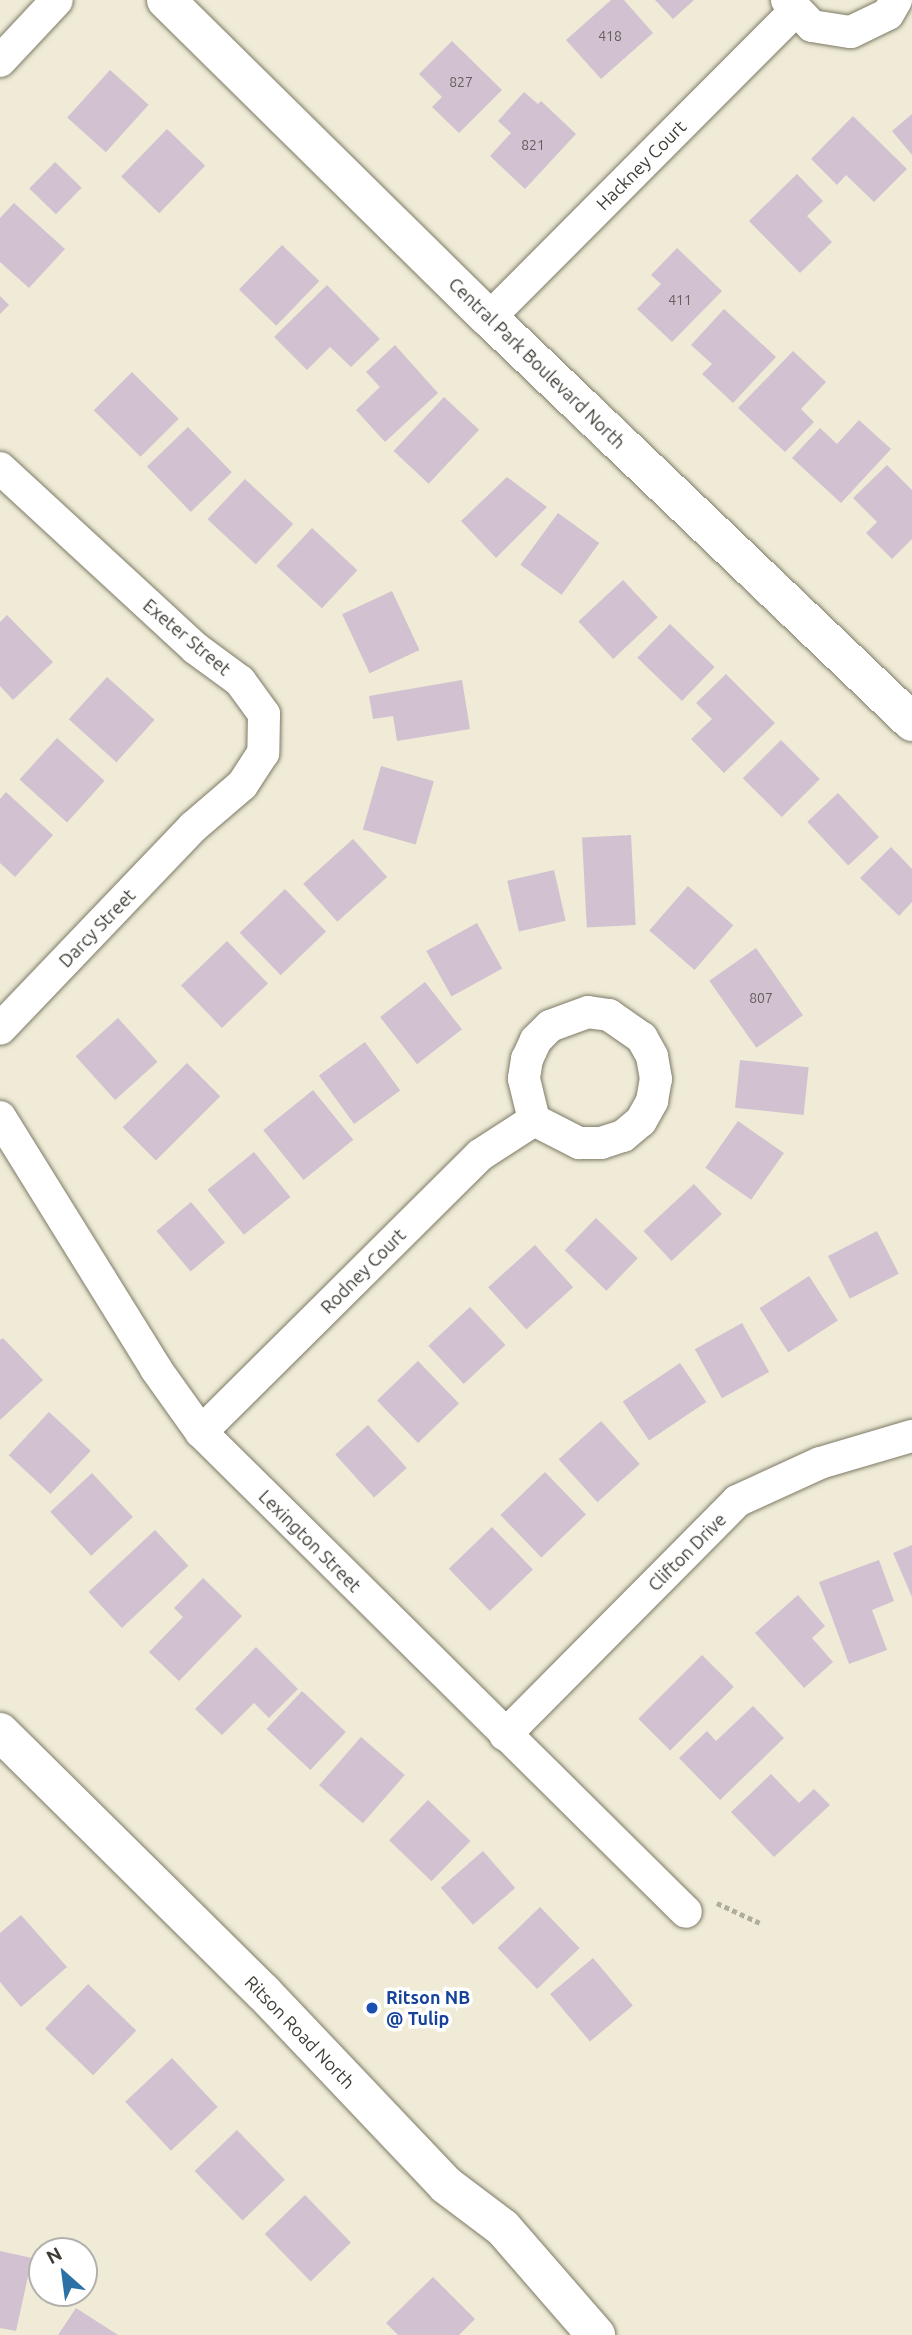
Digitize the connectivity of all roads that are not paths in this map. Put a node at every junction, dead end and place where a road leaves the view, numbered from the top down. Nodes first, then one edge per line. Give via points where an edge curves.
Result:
1 (57, 0) edge
2 (166, 0) edge
3 (896, 0) edge
4 (790, 6) edge
5 (0, 61) edge
6 (489, 318) junction
7 (0, 468) edge
8 (912, 722) edge
9 (193, 827) joint
10 (0, 1029) edge
11 (0, 1117) edge
12 (534, 1120) junction
13 (201, 1432) junction
14 (912, 1436) edge
15 (0, 1732) edge
16 (505, 1735) junction
17 (686, 1912) road end
18 (596, 2335) edge

1 - 5 street
2 - 6 street, Central Park Boulevard North
3 - 4 street, Hackney Court via 879,20 851,33 812,26
4 - 6 street, Hackney Court
6 - 8 street, Central Park Boulevard North
7 - 9 street, Exeter Street via 195,648 240,681 264,714 263,753 242,785
9 - 10 street, Darcy Street
11 - 13 street, Lexington Street via 156,1369
12 - 12 street via 579,1143 623,1136 641,1121 652,1101 656,1079 652,1056 642,1038 609,1015 588,1012 550,1026 527,1059 524,1079
12 - 13 street, Rodney Court via 480,1155
13 - 16 street, Lexington Street
14 - 16 street, Clifton Drive via 820,1463 737,1502
15 - 18 street, Ritson Road North via 263,1993 446,2185 503,2228
16 - 17 street, Lexington Street

